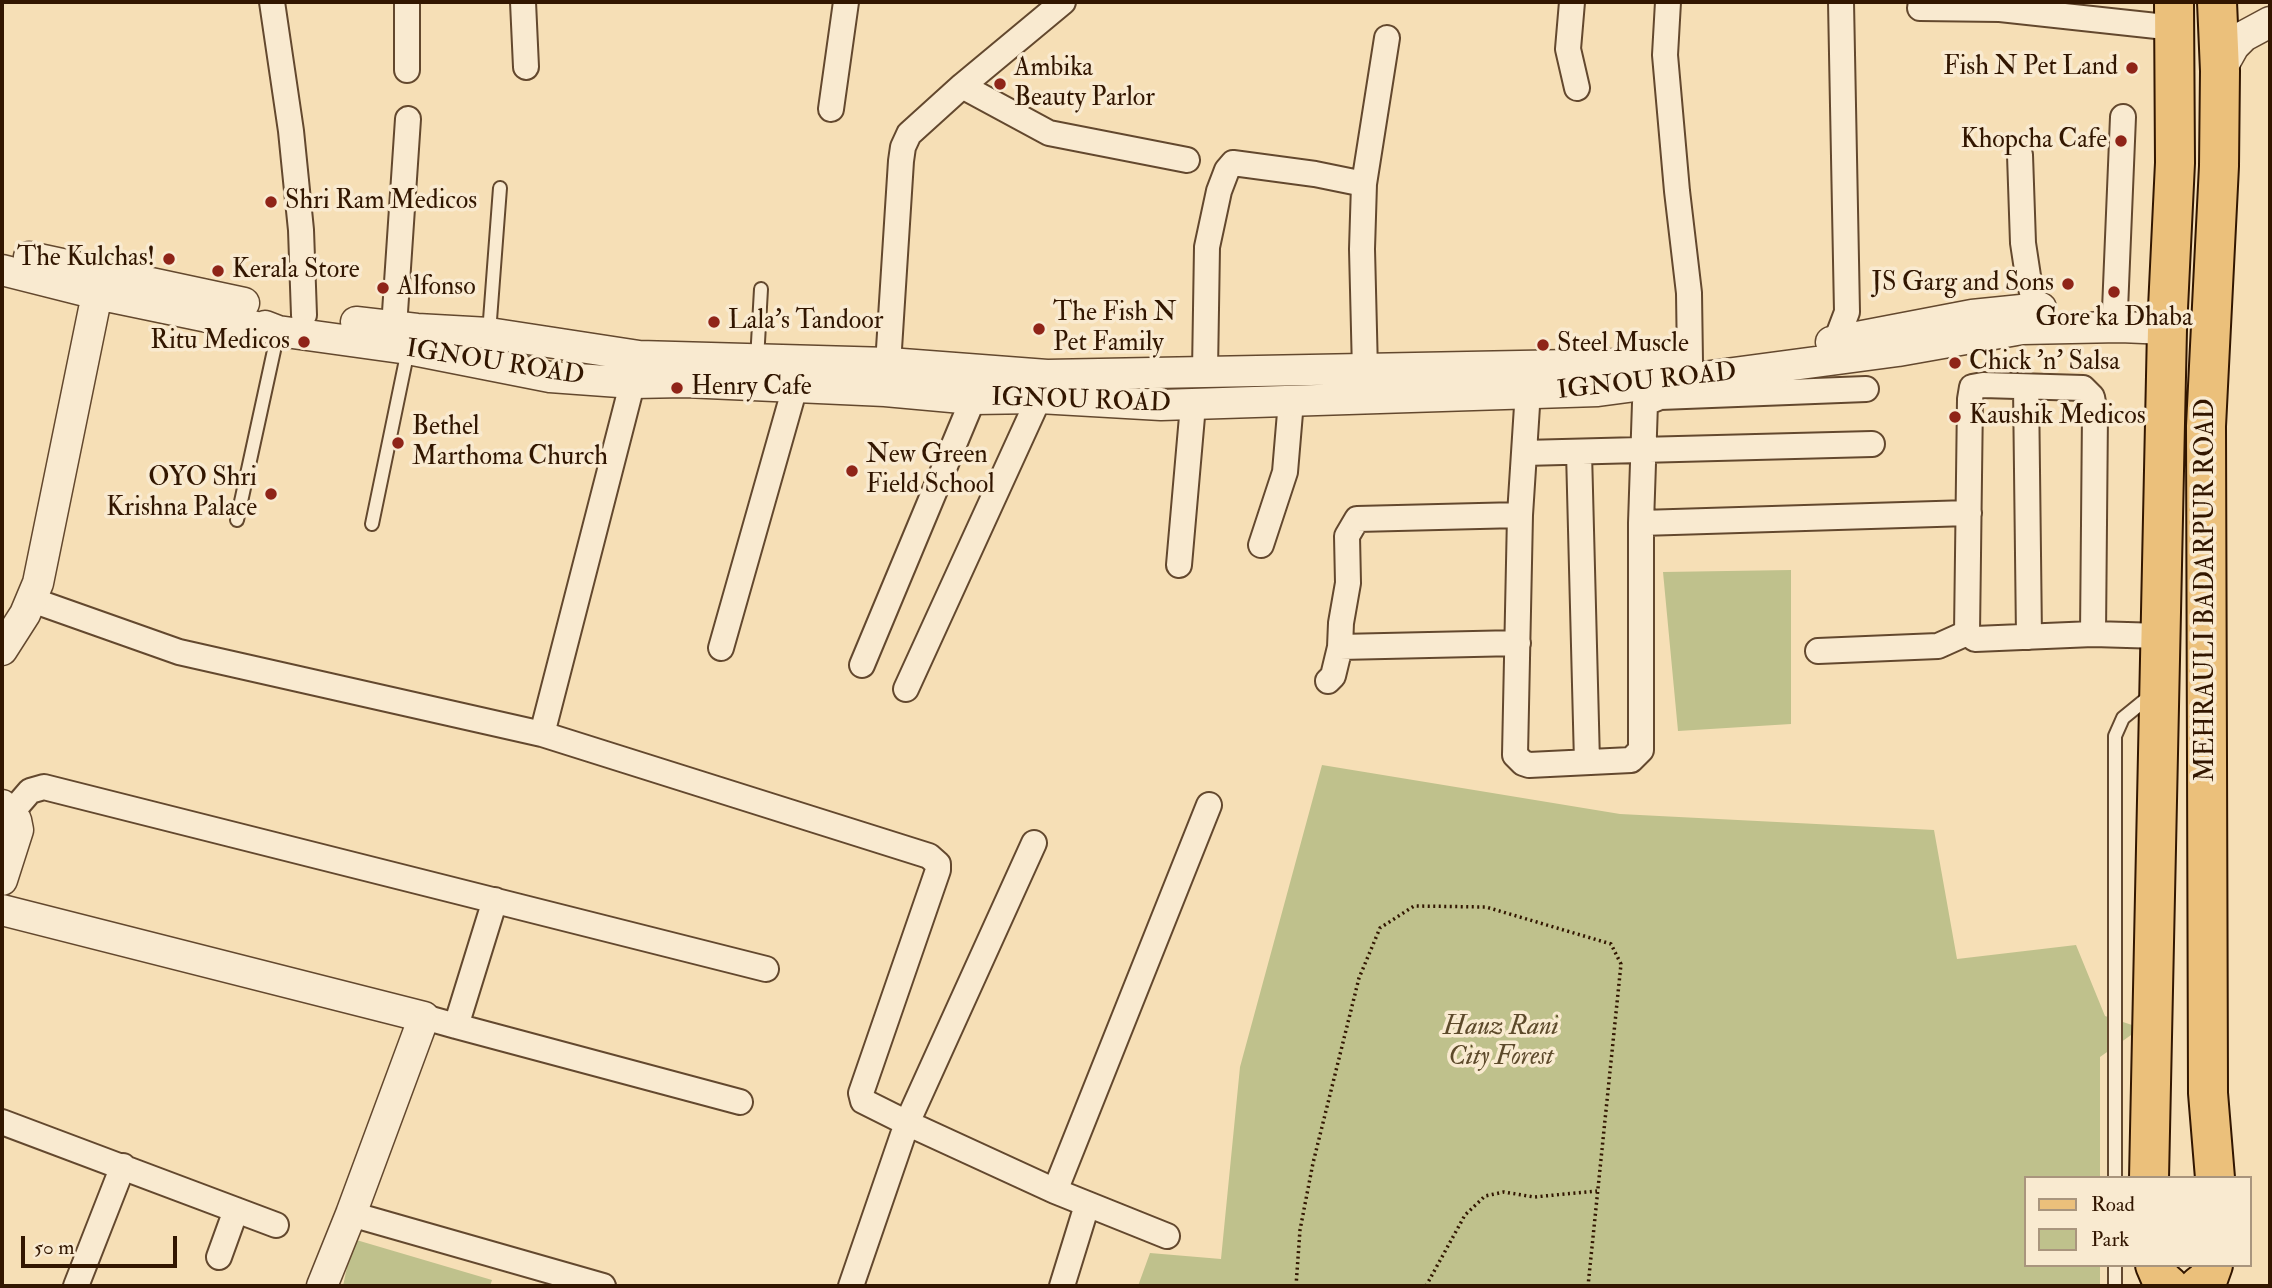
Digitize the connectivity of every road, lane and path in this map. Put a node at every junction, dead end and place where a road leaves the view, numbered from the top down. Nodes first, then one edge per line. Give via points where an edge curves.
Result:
1 (272, 2) edge
2 (407, 2) edge
3 (523, 2) edge
4 (846, 2) edge
5 (1063, 2) edge
6 (1572, 2) edge
7 (1668, 2) edge
8 (1841, 2) edge
9 (2217, 2) edge
10 (1920, 8) dead end
11 (2175, 15) edge
12 (2270, 22) edge
13 (1387, 38) dead end
14 (526, 67) dead end
15 (407, 70) dead end
16 (2220, 71) junction
17 (962, 86) junction
18 (1577, 88) dead end
19 (831, 109) dead end
20 (2123, 117) dead end
21 (408, 119) dead end
22 (2020, 155) dead end
23 (1187, 160) dead end
24 (1364, 184) junction
25 (500, 188) dead end
26 (2, 251) edge
27 (2, 270) edge
28 (761, 289) dead end
29 (97, 294) junction
30 (2036, 308) junction
31 (2115, 310) junction
32 (304, 315) junction
33 (2167, 320) junction
34 (278, 331) junction
35 (489, 333) junction
36 (401, 338) junction
37 (1836, 341) junction
38 (547, 342) junction
39 (757, 360) junction
40 (1690, 362) junction
41 (636, 369) junction
42 (1365, 370) junction
43 (1205, 371) junction
44 (797, 374) junction
45 (538, 375) junction
46 (887, 377) junction
47 (1528, 381) junction
48 (2026, 387) junction
49 (1866, 389) dead end
50 (1040, 398) junction
51 (973, 399) junction
52 (1291, 401) junction
53 (1193, 405) junction
54 (1872, 444) dead end
55 (1642, 450) junction
56 (1578, 452) junction
57 (1524, 453) junction
58 (1969, 513) junction
59 (1520, 515) junction
60 (236, 520) dead end
61 (1641, 523) junction
62 (373, 524) dead end
63 (1261, 545) dead end
64 (1180, 565) dead end
65 (32, 600) junction
66 (1967, 633) junction
67 (2093, 634) junction
68 (2161, 636) junction
69 (2029, 637) junction
70 (1518, 643) junction
71 (1340, 647) junction
72 (721, 648) dead end
73 (2, 650) edge
74 (1818, 651) dead end
75 (862, 665) dead end
76 (1328, 681) dead end
77 (906, 689) dead end
78 (2160, 689) junction
79 (542, 734) junction
80 (1587, 762) junction
81 (1209, 805) dead end
82 (6, 809) edge
83 (1034, 843) dead end
84 (2, 880) edge
85 (495, 900) junction
86 (2, 910) edge
87 (766, 969) dead end
88 (424, 1017) junction
89 (456, 1026) junction
90 (740, 1102) dead end
91 (2, 1122) edge
92 (907, 1123) junction
93 (123, 1166) junction
94 (2150, 1170) edge
95 (2115, 1176) edge
96 (2213, 1176) edge
97 (1055, 1191) junction
98 (1598, 1191) junction
99 (1087, 1205) junction
100 (236, 1210) junction
101 (351, 1214) junction
102 (276, 1225) dead end
103 (1167, 1236) dead end
104 (219, 1257) dead end
105 (2115, 1267) edge
106 (2147, 1267) edge
107 (2156, 1267) edge
108 (2212, 1267) edge
109 (2221, 1267) edge
110 (76, 1286) edge
111 (322, 1286) edge
112 (603, 1286) edge
113 (851, 1286) edge
114 (1062, 1286) edge
115 (1296, 1286) edge
116 (1426, 1286) edge
117 (1588, 1286) edge
118 (2115, 1286) edge
119 (2146, 1286) edge
120 (2169, 1286) edge
121 (2199, 1286) edge
122 (2223, 1286) edge

1 - 32 street via 300,218
2 - 15 street
3 - 14 street
4 - 19 street
5 - 17 street
6 - 18 street via 1568,49
7 - 40 street via 1665,55 1689,293
8 - 37 street via 1847,312
9 - 16 main road, MEHRAULI BADARPUR ROAD
10 - 11 street
11 - 33 main road, MEHRAULI BADARPUR ROAD via 2175,163
12 - 16 street via 2244,36
13 - 24 street
16 - 96 main road, MEHRAULI BADARPUR ROAD via 2206,426 2208,1093
17 - 23 street via 1049,133
17 - 46 street via 909,134 904,147
20 - 31 street
21 - 36 street
22 - 30 street via 2023,243
24 - 42 street
24 - 43 street via 1233,163 1227,170 1207,247
25 - 35 lane
26 - 32 street, IGNOU ROAD
27 - 29 street, IGNOU ROAD
28 - 39 lane
29 - 34 street, IGNOU ROAD
29 - 65 street
30 - 31 street, IGNOU ROAD
30 - 37 street, IGNOU ROAD via 1972,315
31 - 33 street, IGNOU ROAD
32 - 36 street, IGNOU ROAD
33 - 47 street, IGNOU ROAD via 2022,329 1898,351 1598,391
33 - 68 main road, MEHRAULI BADARPUR ROAD
34 - 36 street, IGNOU ROAD
34 - 60 lane
35 - 36 street, IGNOU ROAD
35 - 38 street, IGNOU ROAD
36 - 45 street, IGNOU ROAD
36 - 62 lane
37 - 40 street, IGNOU ROAD
38 - 41 street, IGNOU ROAD
38 - 45 street
39 - 41 street, IGNOU ROAD
39 - 44 street, IGNOU ROAD
40 - 47 street, IGNOU ROAD
41 - 44 street, IGNOU ROAD
41 - 45 street, IGNOU ROAD
41 - 79 street
42 - 43 street, IGNOU ROAD
42 - 47 street, IGNOU ROAD
43 - 46 street, IGNOU ROAD
44 - 46 street, IGNOU ROAD
44 - 72 street
46 - 51 street, IGNOU ROAD
47 - 52 street, IGNOU ROAD
47 - 57 street
48 - 58 street via 1972,387
48 - 67 street via 2083,388 2092,397
48 - 69 street
49 - 55 street via 1652,399 1645,403
50 - 51 street, IGNOU ROAD
50 - 53 street, IGNOU ROAD
50 - 77 street
51 - 75 street
52 - 53 street, IGNOU ROAD
52 - 63 street via 1285,472
53 - 64 street
54 - 55 street
55 - 56 street
55 - 61 street
56 - 57 street
56 - 80 street
57 - 59 street
58 - 61 street
58 - 66 street
59 - 70 street
59 - 71 street via 1357,519 1347,536 1348,583
61 - 80 street via 1641,750 1631,760
65 - 73 street
65 - 79 street via 179,652
66 - 69 street via 1975,639
66 - 74 street via 1938,646
67 - 68 street
67 - 69 street
68 - 78 main road, MEHRAULI BADARPUR ROAD
70 - 71 street
70 - 80 street via 1515,755 1529,765
71 - 76 street
78 - 94 main road, MEHRAULI BADARPUR ROAD
78 - 95 lane via 2123,718 2115,736
79 - 92 street via 935,860 938,870 861,1093 863,1101
81 - 97 street
82 - 84 street via 16,820 18,835
82 - 85 street via 30,790 44,788
83 - 92 street
85 - 87 street
85 - 89 street
86 - 88 street
88 - 89 street
88 - 101 street
89 - 90 street
91 - 93 street
92 - 97 street
92 - 113 street
93 - 100 street
93 - 110 street
97 - 99 street
98 - 115 path via 1621,964 1611,944 1486,907 1415,906 1380,928 1359,978 1311,1176 1300,1230
98 - 116 path via 1485,1196 1465,1215
98 - 117 path
99 - 103 street
99 - 114 street
100 - 102 street
100 - 104 street
101 - 111 street
101 - 112 street
105 - 118 lane
106 - 119 main road
107 - 120 main road
108 - 121 main road
109 - 122 main road

